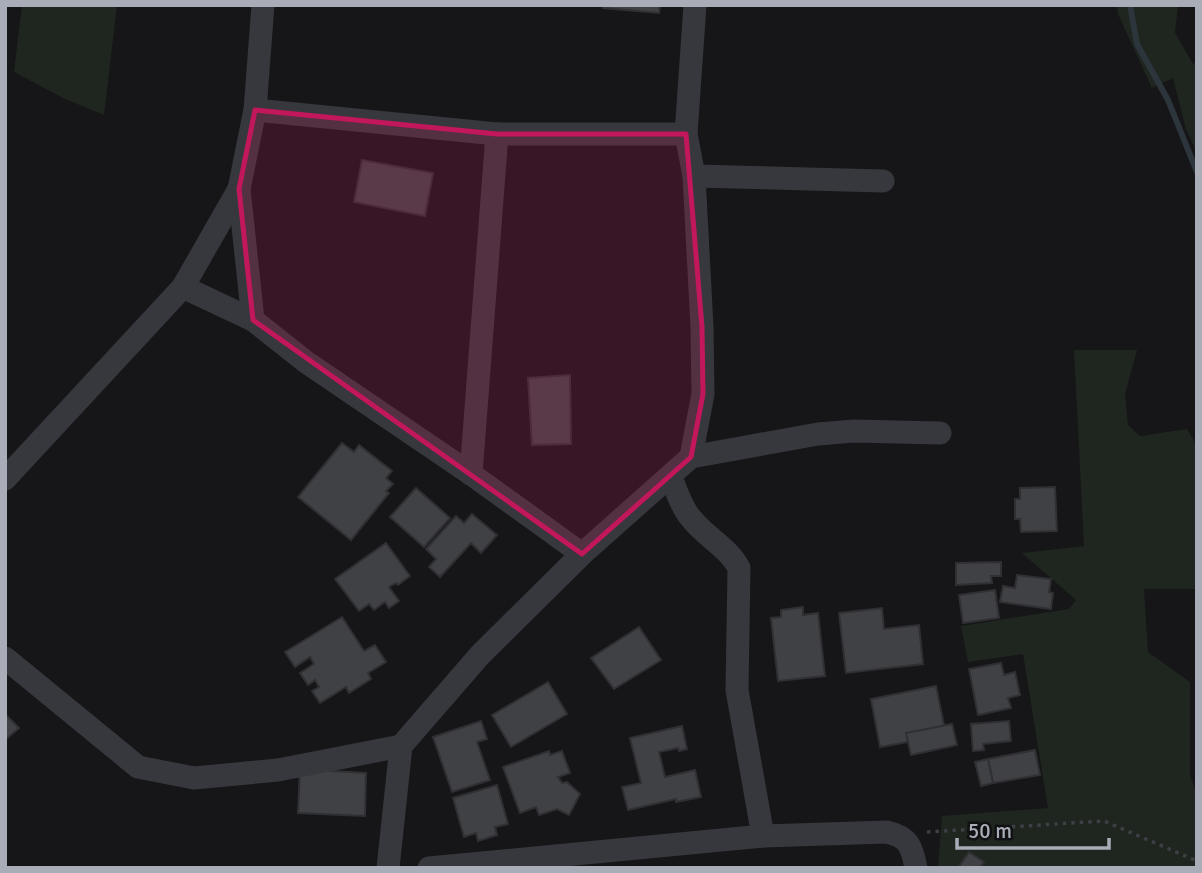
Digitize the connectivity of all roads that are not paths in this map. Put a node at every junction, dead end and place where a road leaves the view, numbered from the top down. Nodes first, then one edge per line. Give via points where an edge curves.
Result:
1 (263, 5) edge
2 (695, 5) edge
3 (255, 110) junction
4 (497, 134) junction
5 (686, 134) junction
6 (694, 176) junction
7 (883, 181) dead end
8 (240, 189) junction
9 (183, 287) junction
10 (253, 320) junction
11 (940, 433) dead end
12 (691, 457) junction
13 (471, 474) junction
14 (671, 477) junction
15 (5, 479) edge
16 (582, 554) junction
17 (5, 658) edge
18 (401, 746) junction
19 (763, 836) junction
20 (388, 868) edge
21 (429, 868) edge
22 (916, 868) edge

1 - 3 street
2 - 5 street
3 - 4 street
3 - 8 street
4 - 5 street
4 - 13 street
5 - 6 street
6 - 7 street
6 - 12 street via 703,394
8 - 9 street
8 - 10 street
9 - 10 street
9 - 15 street
10 - 13 street via 306,362
11 - 12 street via 842,432
12 - 14 street
13 - 16 street
14 - 16 street
14 - 19 street via 688,515 739,568 737,690
16 - 18 street via 480,655
17 - 18 street via 138,767 194,778 278,770
18 - 20 street
19 - 21 street
19 - 22 street via 887,832 912,847

